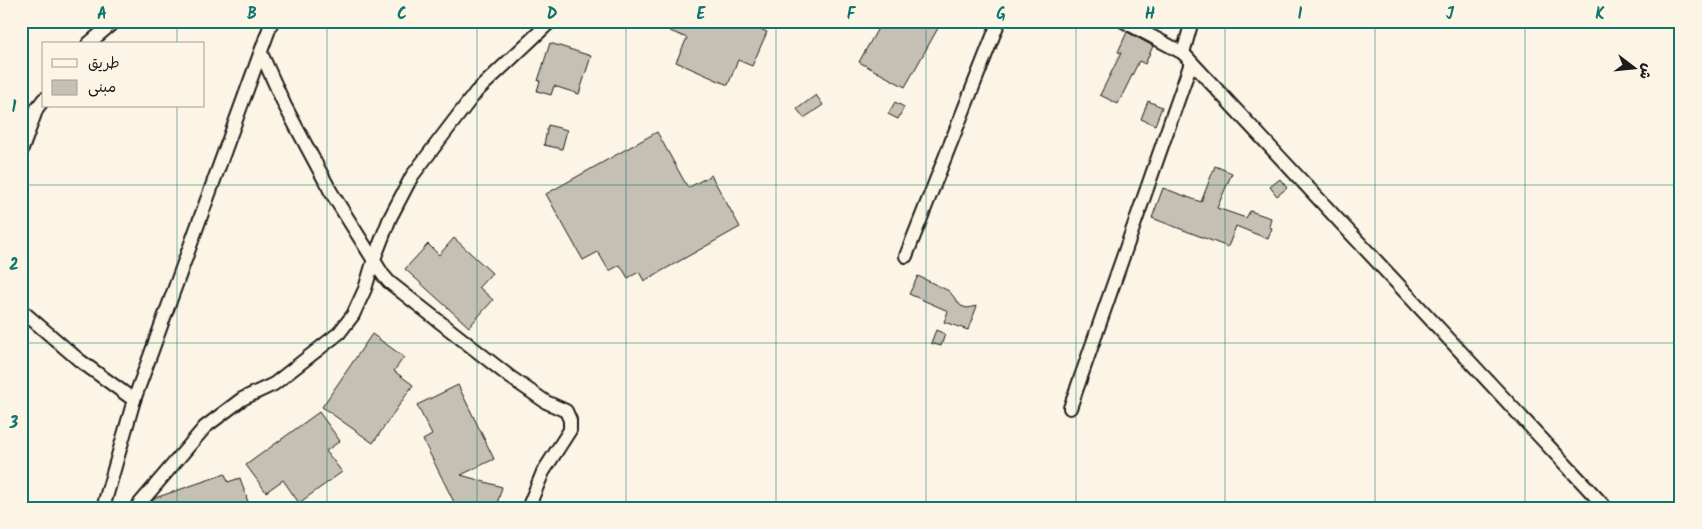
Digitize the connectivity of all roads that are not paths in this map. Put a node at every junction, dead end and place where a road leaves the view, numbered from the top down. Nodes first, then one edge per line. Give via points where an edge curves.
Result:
1 (115, 21) edge
2 (272, 21) edge
3 (551, 21) edge
4 (999, 21) edge
5 (1124, 21) edge
6 (1192, 21) edge
7 (90, 42) edge
8 (261, 53) junction
9 (1187, 58) junction
10 (42, 102) edge
11 (21, 152) edge
12 (906, 256) dead end
13 (374, 259) junction
14 (21, 310) edge
15 (134, 400) junction
16 (1070, 408) dead end
17 (103, 508) edge
18 (136, 508) edge
19 (528, 508) edge
20 (1606, 508) edge

1 - 7 street
2 - 8 street
3 - 13 street via 476,92 444,131 412,176 390,218
4 - 12 street
5 - 9 street
6 - 9 street
8 - 13 street via 331,192
8 - 15 street
9 - 16 street
9 - 20 street
10 - 11 street
13 - 18 street via 365,290 353,315 339,333 274,384 242,399 205,427
13 - 19 street via 389,282 510,377 566,412 570,430 543,472
14 - 15 street via 79,360
15 - 17 street

